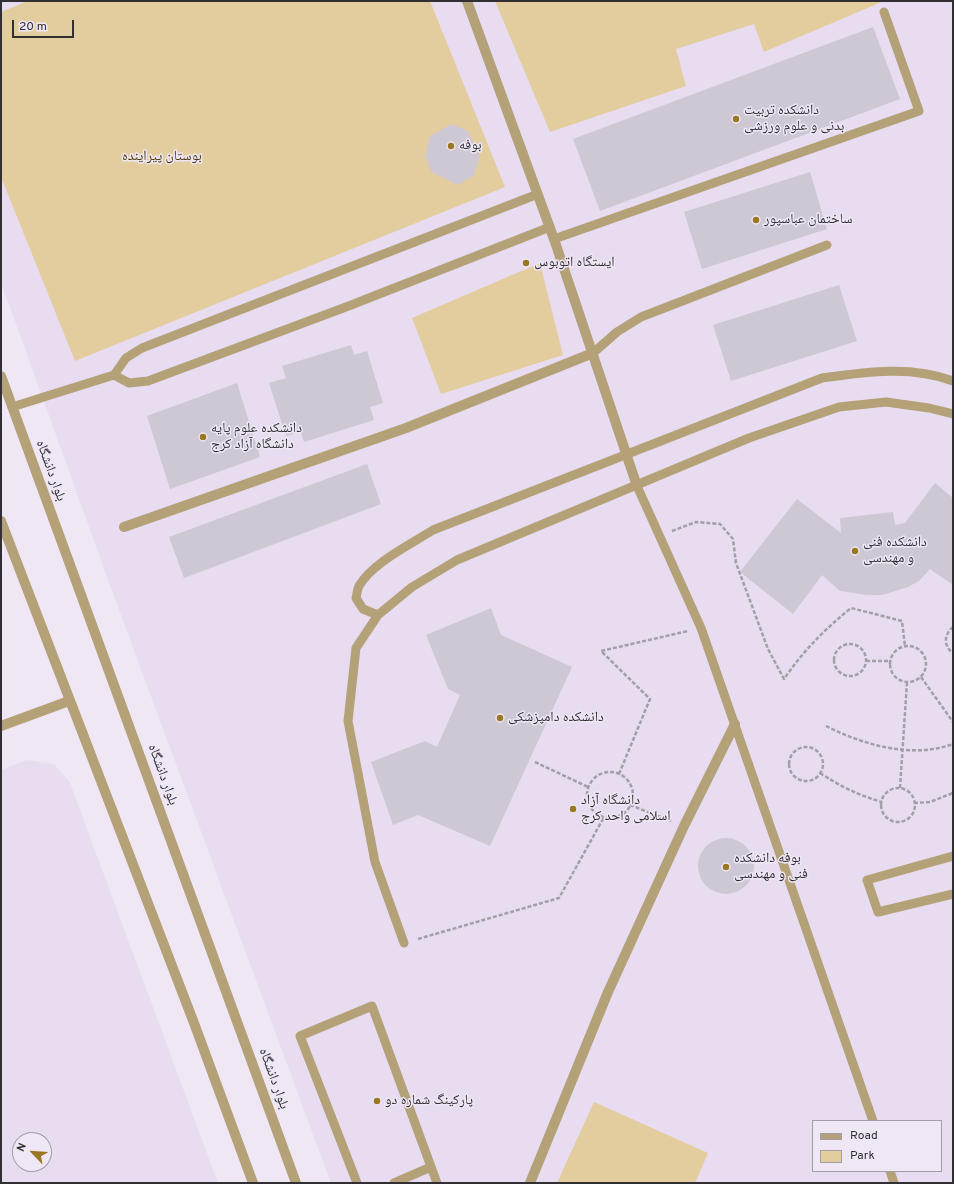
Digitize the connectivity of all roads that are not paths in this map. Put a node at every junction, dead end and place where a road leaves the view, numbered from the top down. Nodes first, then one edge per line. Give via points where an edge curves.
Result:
1 (467, 1) edge
2 (884, 12) dead end
3 (538, 194) junction
4 (550, 227) junction
5 (554, 239) junction
6 (827, 244) dead end
7 (593, 353) junction
8 (114, 375) junction
9 (1, 376) edge
10 (953, 381) edge
11 (12, 406) junction
12 (953, 414) edge
13 (626, 453) junction
14 (637, 486) junction
15 (1, 521) edge
16 (124, 527) dead end
17 (378, 615) junction
18 (69, 701) junction
19 (735, 724) junction
20 (1, 726) edge
21 (953, 856) edge
22 (953, 894) edge
23 (404, 943) road end
24 (873, 1120) edge
25 (431, 1167) junction
26 (890, 1172) edge
27 (252, 1183) edge
28 (296, 1183) edge
29 (357, 1183) edge
30 (394, 1183) edge
31 (437, 1183) edge
32 (530, 1183) edge
33 (894, 1183) edge

1 - 3 street
2 - 5 lane via 919,111
3 - 4 street
3 - 8 lane via 142,348 126,358
4 - 5 street
4 - 8 lane via 148,381 129,383
5 - 7 street
6 - 7 lane via 641,317 617,332
7 - 13 street
7 - 16 street via 406,428
8 - 11 lane
9 - 11 street, بلوار دانشگاه
10 - 13 lane via 907,371 868,372 822,378
11 - 28 street, بلوار دانشگاه
12 - 14 lane via 886,402 839,407 749,438
13 - 14 street
13 - 17 lane via 433,530 370,573 358,587 356,598 363,609
14 - 17 lane via 457,560 412,587
14 - 19 lane via 701,628
15 - 18 street
17 - 23 lane via 356,648 348,721 375,862
18 - 20 street
18 - 27 street via 194,1023
19 - 24 lane
19 - 32 street via 684,826 608,992
21 - 22 lane via 867,880 878,912
25 - 29 lane via 372,1006 300,1036
25 - 30 lane
25 - 31 lane
26 - 33 lane

